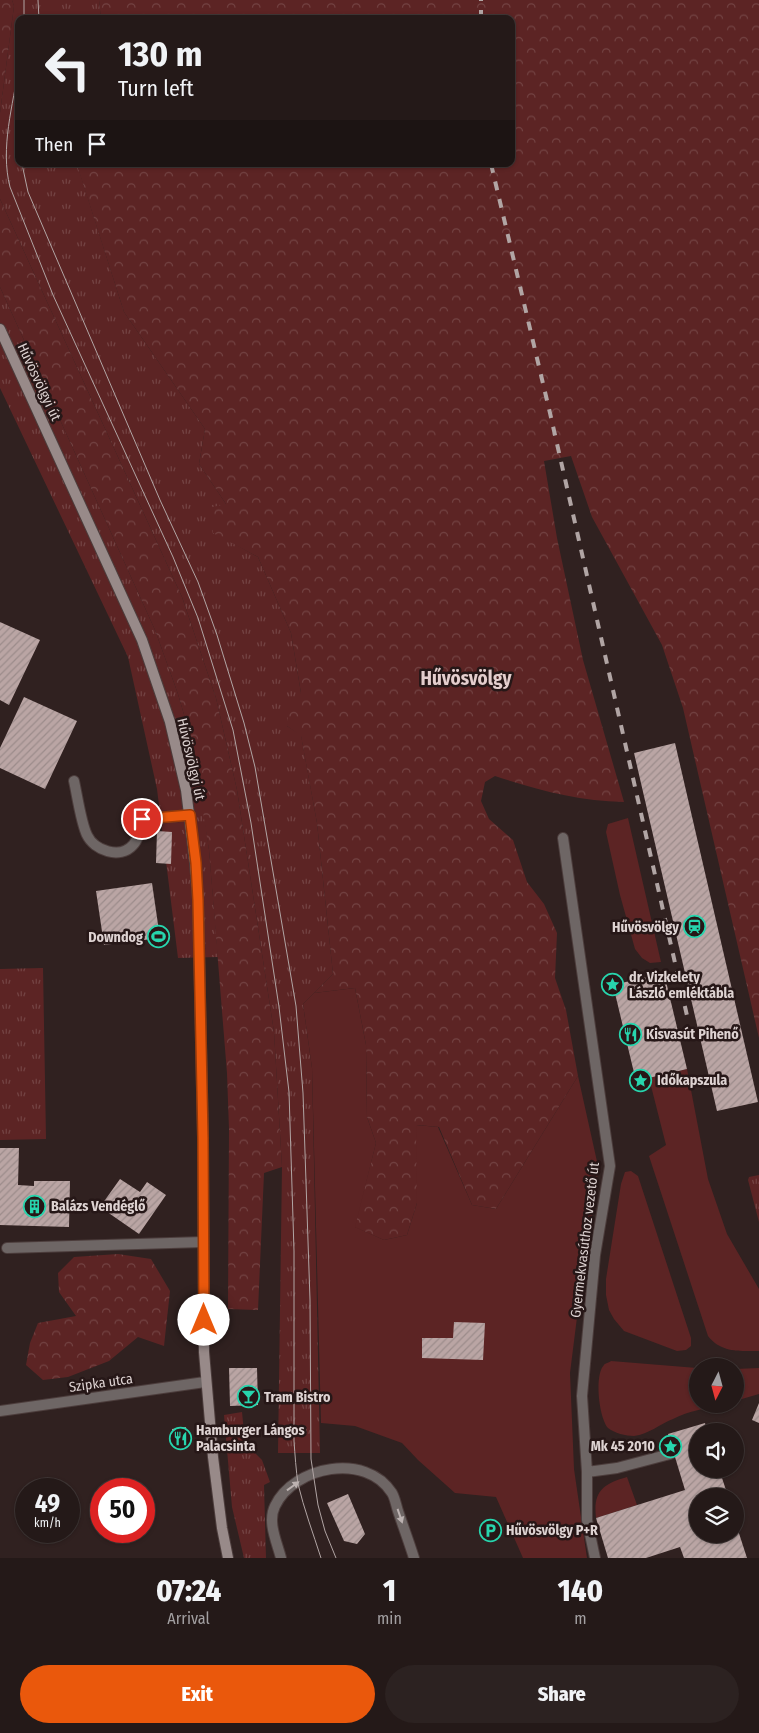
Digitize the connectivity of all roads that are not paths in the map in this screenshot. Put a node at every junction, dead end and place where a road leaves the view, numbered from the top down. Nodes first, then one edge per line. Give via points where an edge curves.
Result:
1 (0, 329) edge
2 (74, 781) dead end
3 (190, 815) junction
4 (563, 838) dead end
5 (203, 1242) junction
6 (7, 1248) dead end
7 (205, 1382) junction
8 (0, 1411) edge
9 (670, 1454) dead end
10 (587, 1472) junction
11 (228, 1558) edge
12 (281, 1558) edge
13 (414, 1558) edge
14 (595, 1558) edge

1 - 3 main road, Hűvösvölgyi út via 142,640 170,722
2 - 3 street via 86,834 94,845 115,853 134,845 142,819
3 - 5 main road, Hűvösvölgyi út via 198,900
4 - 10 street, Gyermekvasúthoz vezető út via 610,1166 595,1255 582,1396
5 - 6 street
5 - 7 main road, Hűvösvölgyi út
7 - 8 street, Szipka utca
7 - 11 main road, Hűvösvölgyi út
9 - 10 street
10 - 14 street, Gyermekvasúthoz vezető út via 587,1520
12 -> 13 street via 272,1527 274,1507 287,1488 312,1474 332,1468 356,1469 378,1478 392,1493

